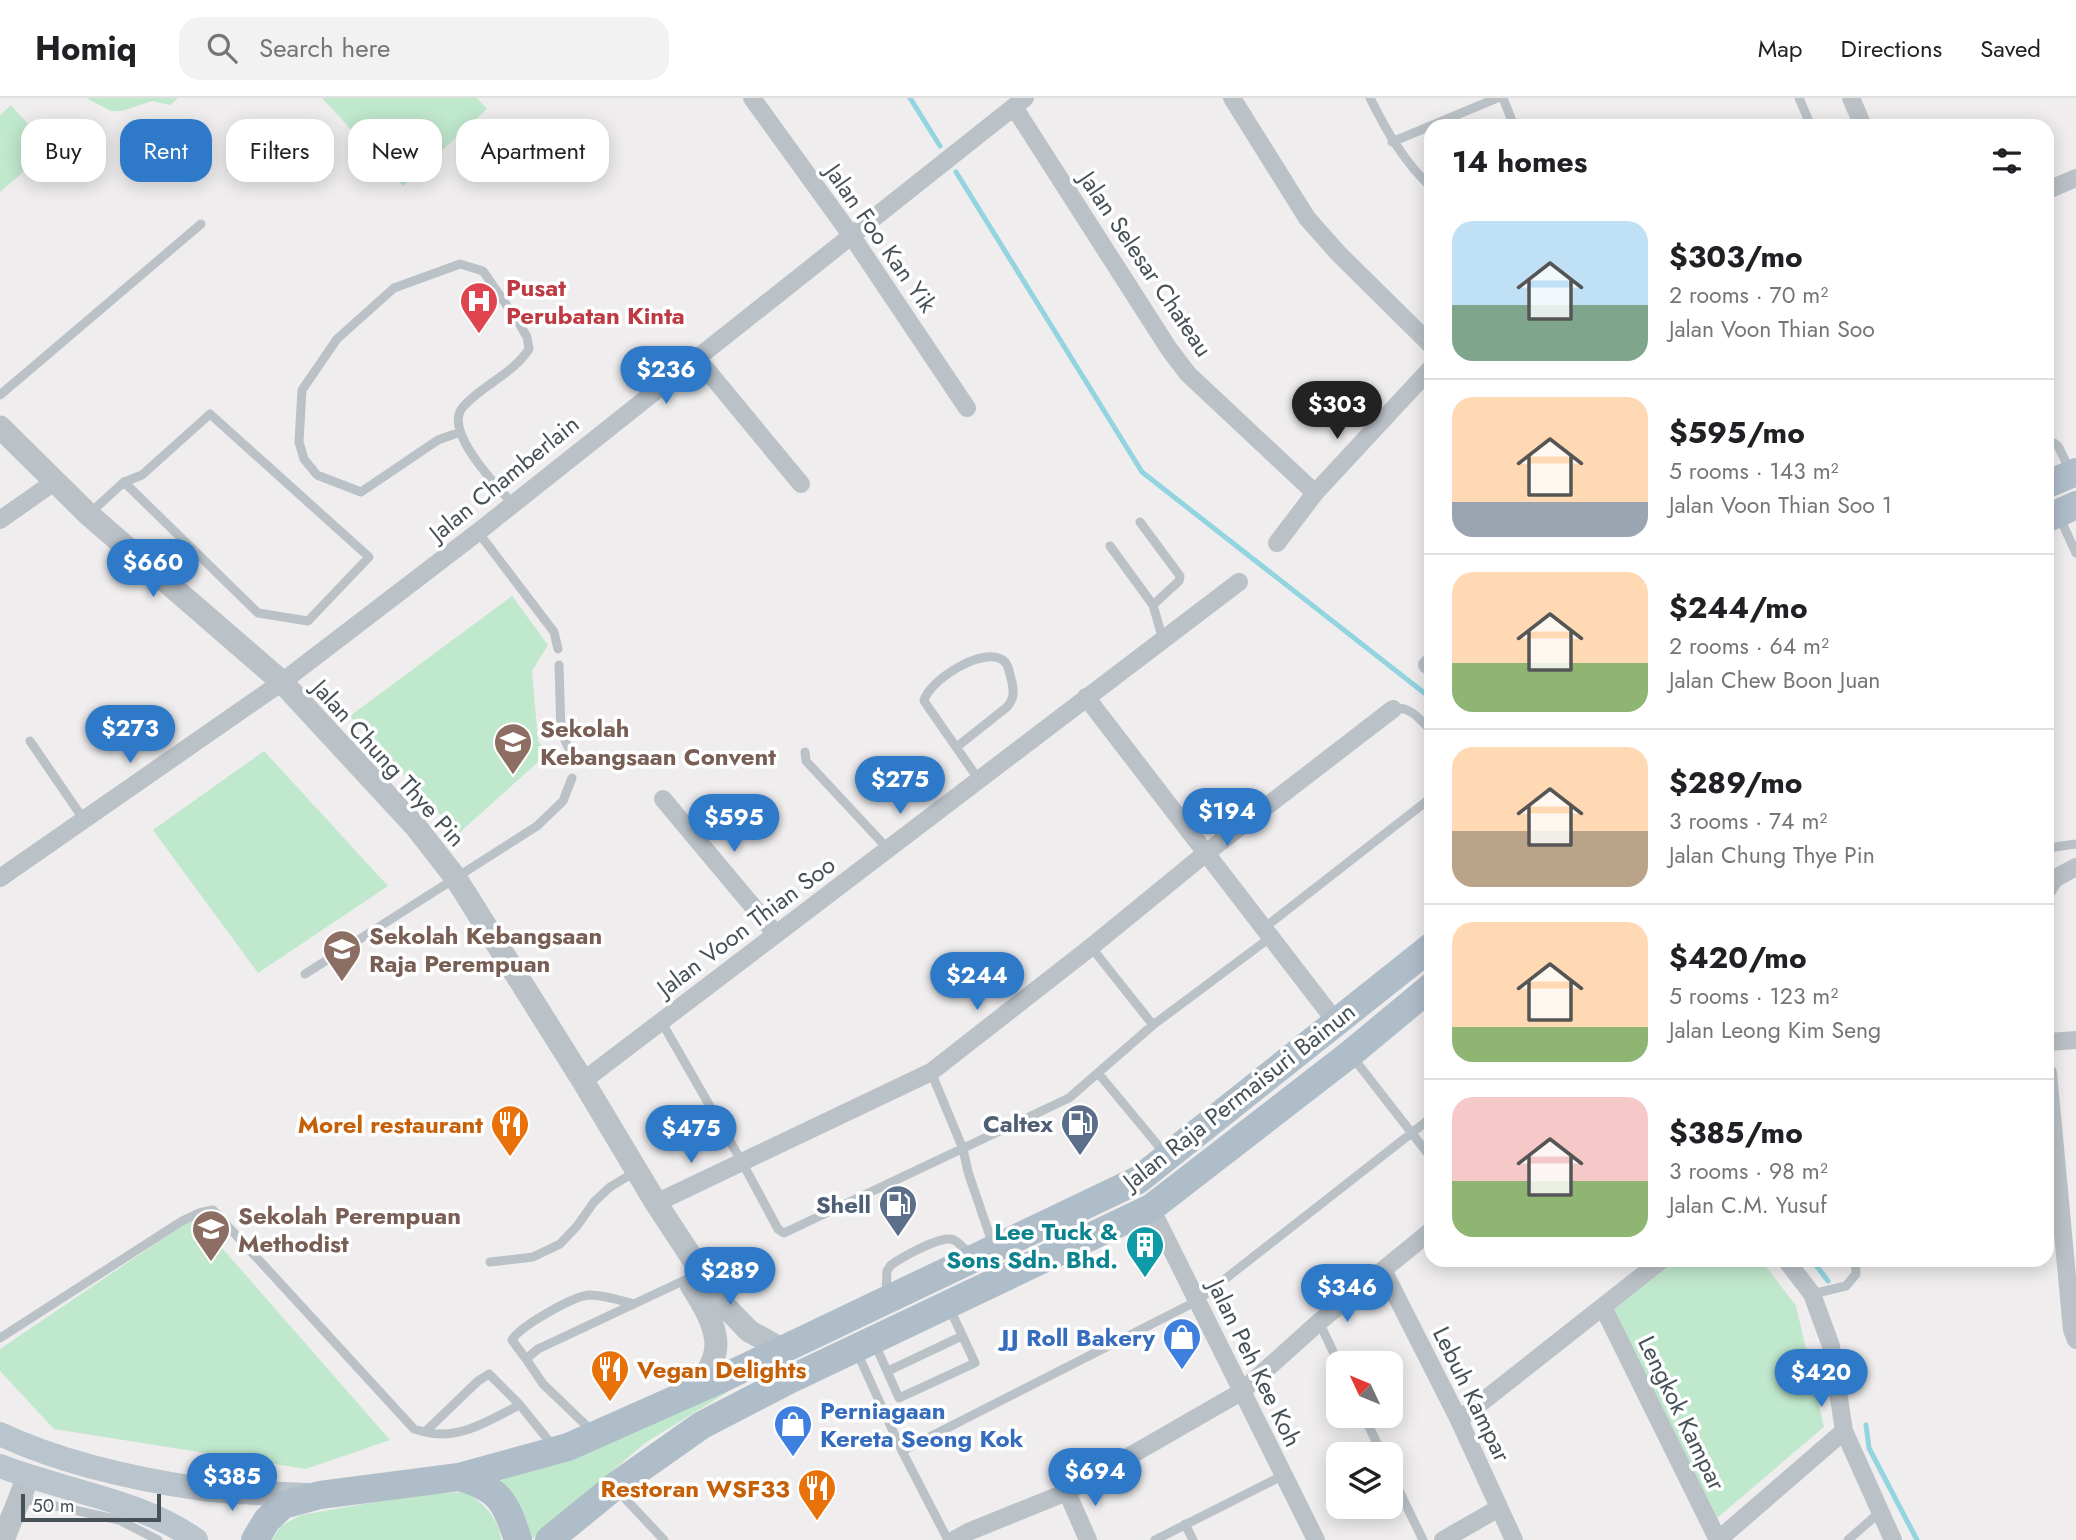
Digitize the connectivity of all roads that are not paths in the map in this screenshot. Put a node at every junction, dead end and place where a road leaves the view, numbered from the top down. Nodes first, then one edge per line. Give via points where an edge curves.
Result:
1 (752, 98) edge
2 (1232, 98) edge
3 (1370, 98) edge
4 (1500, 98) edge
5 (1799, 98) edge
6 (1851, 98) edge
7 (1019, 102) edge
8 (1448, 119) edge
9 (1510, 119) edge
10 (1808, 119) edge
11 (1860, 119) edge
12 (1424, 129) edge
13 (1392, 142) junction
14 (1424, 174) edge
15 (1419, 176) junction
16 (2076, 178) edge
17 (1424, 181) edge
18 (2054, 187) edge
19 (201, 224) dead end
20 (851, 235) junction
21 (1424, 338) edge
22 (696, 357) junction
23 (1424, 376) edge
24 (0, 395) edge
25 (967, 408) dead end
26 (0, 427) edge
27 (460, 432) junction
28 (2054, 443) edge
29 (2065, 476) edge
30 (54, 482) junction
31 (124, 482) junction
32 (801, 484) dead end
33 (1315, 493) junction
34 (512, 503) junction
35 (2061, 512) edge
36 (88, 514) junction
37 (0, 520) edge
38 (1140, 522) dead end
39 (478, 532) junction
40 (1276, 543) dead end
41 (1110, 546) dead end
42 (2076, 553) edge
43 (1239, 582) dead end
44 (1153, 605) junction
45 (1163, 640) junction
46 (558, 649) dead end
47 (558, 666) dead end
48 (282, 682) junction
49 (1086, 698) junction
50 (1393, 709) joint
51 (1424, 723) edge
52 (30, 741) dead end
53 (958, 747) junction
54 (805, 752) dead end
55 (572, 755) dead end
56 (572, 778) dead end
57 (979, 780) junction
58 (663, 799) dead end
59 (1424, 804) edge
60 (84, 820) junction
61 (2076, 844) edge
62 (2054, 847) edge
63 (888, 849) junction
64 (1206, 853) junction
65 (2076, 867) edge
66 (2, 872) edge
67 (455, 877) junction
68 (2054, 879) edge
69 (1267, 932) junction
70 (776, 934) junction
71 (1091, 947) junction
72 (1424, 952) edge
73 (305, 974) dead end
74 (1424, 993) edge
75 (661, 1021) junction
76 (1336, 1022) junction
77 (1153, 1025) junction
78 (2076, 1040) edge
79 (2054, 1042) edge
80 (1350, 1054) junction
81 (930, 1072) junction
82 (1098, 1073) junction
83 (583, 1081) junction
84 (2054, 1116) edge
85 (1424, 1122) edge
86 (1411, 1133) junction
87 (1424, 1148) edge
88 (963, 1149) junction
89 (1167, 1157) junction
90 (742, 1162) junction
91 (637, 1171) junction
92 (656, 1203) junction
93 (1151, 1208) junction
94 (2069, 1222) edge
95 (1424, 1237) edge
96 (984, 1252) junction
97 (490, 1262) dead end
98 (1652, 1267) edge
99 (1791, 1267) edge
100 (1856, 1267) edge
101 (1384, 1270) junction
102 (687, 1279) junction
103 (1812, 1294) junction
104 (1197, 1301) junction
105 (634, 1304) junction
106 (948, 1304) junction
107 (1602, 1307) junction
108 (1319, 1322) junction
109 (962, 1336) junction
110 (0, 1338) edge
111 (2076, 1340) edge
112 (864, 1345) junction
113 (783, 1350) junction
114 (1333, 1351) edge
115 (526, 1359) junction
116 (888, 1371) junction
117 (1241, 1392) junction
118 (682, 1396) junction
119 (520, 1405) junction
120 (1459, 1420) junction
121 (1844, 1431) junction
122 (425, 1432) junction
123 (0, 1434) edge
124 (596, 1435) junction
125 (556, 1450) junction
126 (902, 1451) junction
127 (0, 1466) edge
128 (1284, 1475) junction
129 (459, 1477) junction
130 (614, 1487) junction
131 (24, 1488) junction
132 (1067, 1492) junction
133 (320, 1495) junction
134 (1403, 1499) edge
135 (1499, 1508) junction
136 (1880, 1512) junction
137 (1185, 1524) junction
138 (960, 1538) edge
139 (3, 1540) edge
140 (158, 1540) edge
141 (196, 1540) edge
142 (254, 1540) edge
143 (518, 1540) edge
144 (549, 1540) edge
145 (664, 1540) edge
146 (1088, 1540) edge
147 (1154, 1540) edge
148 (1193, 1540) edge
149 (1316, 1540) edge
150 (1423, 1540) edge
151 (1443, 1540) edge
152 (1514, 1540) edge
153 (1718, 1540) edge
154 (1848, 1540) edge
155 (1893, 1540) edge

1 - 20 street, Jalan Foo Kan Yik
2 - 21 street via 1307,218
3 - 13 lane
4 - 8 lane
4 - 9 lane
5 - 10 lane
6 - 11 street
7 - 20 street, Jalan Chamberlain
7 - 33 street, Jalan Selesar Chateau via 1169,349 1188,374
12 - 13 lane
13 - 15 lane
14 - 15 lane
15 - 17 lane
16 - 18 street
19 - 24 lane
20 - 22 street, Jalan Chamberlain
20 - 25 street, Jalan Foo Kan Yik
22 - 32 street
22 - 34 street, Jalan Chamberlain
23 - 33 street
26 - 30 street, Jalan Chung Thye Pin
27 - 27 lane via 461,408 515,366 529,349 519,323 483,271 460,264 394,288 337,339 302,390 299,442 304,459 317,475 361,492 438,440
27 - 34 lane via 482,471
28 - 29 lane
30 - 36 street, Jalan Chung Thye Pin
30 - 37 street
31 - 31 lane via 142,475 210,414 369,557 308,621 258,613
31 - 36 lane
33 - 40 street
34 - 39 street, Jalan Chamberlain
35 - 42 lane
36 - 48 street, Jalan Chung Thye Pin
38 - 44 lane via 1180,576
39 - 46 lane via 554,632
39 - 48 street, Jalan Chamberlain
41 - 44 lane
43 - 45 street, Jalan Voon Thian Soo
44 - 45 lane
45 - 49 street, Jalan Voon Thian Soo
47 - 55 lane via 561,732
48 - 60 street, Jalan Chamberlain
48 - 67 street, Jalan Chung Thye Pin via 416,827
49 - 57 street, Jalan Voon Thian Soo
49 - 64 street
50 - 51 lane via 1410,710
50 - 64 street
52 - 60 lane
53 - 53 lane via 924,701 925,695 969,659 999,658 1007,663 1013,700
53 - 57 lane
54 - 63 lane via 806,761
56 - 67 lane via 563,802 537,826
57 - 63 street, Jalan Voon Thian Soo
58 - 70 street
59 - 69 lane
60 - 66 street, Jalan Chamberlain
61 - 62 lane
63 - 70 street, Jalan Voon Thian Soo
64 - 69 street
64 - 71 street
65 - 68 street
67 - 73 lane
67 - 83 street, Jalan Chung Thye Pin
69 - 76 street
69 - 77 lane
70 - 75 street, Jalan Voon Thian Soo
71 - 77 lane
71 - 81 street
72 - 76 main road, Jalan Raja Permaisuri Bainun
74 - 80 main road, Jalan Raja Permaisuri Bainun
75 - 83 street, Jalan Voon Thian Soo
75 - 90 lane
76 - 89 main road, Jalan Raja Permaisuri Bainun
77 - 82 lane
78 - 79 street
80 - 86 lane
80 - 93 main road, Jalan Raja Permaisuri Bainun
81 - 88 lane
81 - 90 street
82 - 88 lane via 1069,1098
82 - 89 lane
83 - 91 street, Jalan Chung Thye Pin
84 - 94 street
85 - 86 lane
86 - 87 lane
86 - 104 lane
88 - 90 lane via 784,1233
88 - 96 lane
89 - 96 main road, Jalan Raja Permaisuri Bainun via 1138,1180
90 - 92 street
91 - 92 street, Jalan Chung Thye Pin
91 - 97 lane via 602,1194 560,1244 533,1257
92 - 102 street, Jalan Chung Thye Pin via 665,1243
92 - 113 street, Jalan Chung Thye Pin via 720,1303 750,1331
93 - 104 street, Jalan Peh Kee Koh
93 - 106 main road, Jalan Raja Permaisuri Bainun
94 - 111 street
95 - 101 street
96 - 113 main road, Jalan Raja Permaisuri Bainun
98 - 107 street
99 - 103 street
100 - 103 lane via 1856,1274 1846,1286
101 - 108 street
101 - 120 street, Lebuh Kampar
102 - 105 lane
102 - 118 street, Jalan Chung Thye Pin via 714,1326 716,1342 712,1366
103 - 121 street via 1831,1346
104 - 117 street, Jalan Peh Kee Koh
104 - 126 lane
105 - 115 lane
105 - 115 lane via 585,1295 536,1319 512,1340
106 - 109 lane
106 - 112 main road, Jalan Raja Permaisuri Bainun
107 - 120 street
107 - 153 street, Lengkok Kampar
108 - 114 lane
108 - 117 street
109 - 116 lane
109 - 116 lane via 975,1363 899,1398
110 - 122 lane via 182,1221 213,1210 414,1429
112 - 116 lane
112 - 126 lane
112 - 130 main road, Jalan Raja Permaisuri Bainun via 702,1426
113 - 118 main road, Jalan Raja Permaisuri Bainun
115 - 124 lane via 543,1384
117 - 128 street, Jalan Peh Kee Koh
117 - 132 street
118 - 124 main road, Jalan Raja Permaisuri Bainun
119 - 122 lane via 464,1432
119 - 122 lane via 489,1374
119 - 125 lane
120 - 135 street, Lebuh Kampar
121 - 136 street
121 - 153 street
123 - 133 main road via 58,1457 204,1489
124 - 125 main road, Jalan Raja Permaisuri Bainun
125 - 129 main road, Jalan Raja Permaisuri Bainun
126 - 138 lane
127 - 131 main road
128 - 137 lane
128 - 149 street, Jalan Peh Kee Koh
129 - 133 main road, Jalan Raja Permaisuri Bainun
129 - 143 main road via 481,1483 498,1496
130 - 144 main road, Jalan Raja Permaisuri Bainun
130 - 145 lane
131 - 139 street
131 - 140 lane via 119,1520
131 - 141 main road via 149,1514
132 - 138 street
132 - 146 street
133 - 142 main road, Jalan Raja Permaisuri Bainun via 283,1506
134 - 150 lane
135 - 151 street
135 - 152 street, Lebuh Kampar
136 - 154 lane
136 - 155 street
137 - 147 lane
137 - 148 lane

